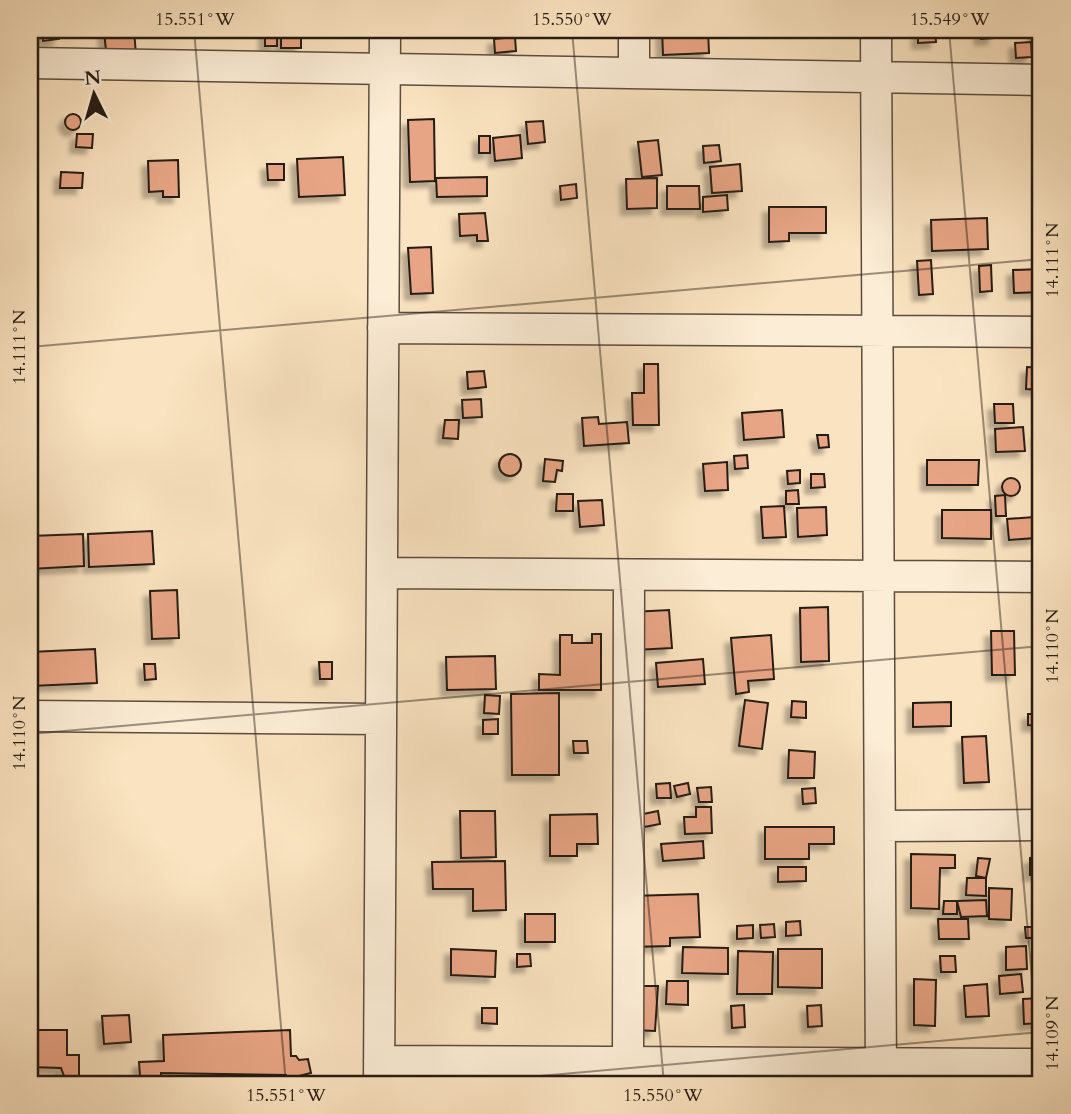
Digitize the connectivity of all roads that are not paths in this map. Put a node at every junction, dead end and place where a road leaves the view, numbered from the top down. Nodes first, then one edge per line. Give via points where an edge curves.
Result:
1 (385, 30) edge
2 (634, 30) edge
3 (876, 30) edge
4 (30, 63) edge
5 (385, 69) junction
6 (634, 73) junction
7 (876, 77) junction
8 (1041, 80) edge
9 (383, 328) junction
10 (877, 331) junction
11 (1041, 332) edge
12 (382, 573) junction
13 (629, 575) junction
14 (878, 576) junction
15 (1041, 577) edge
16 (30, 716) edge
17 (381, 719) junction
18 (1041, 825) edge
19 (880, 826) junction
20 (628, 1062) junction
21 (1041, 1064) edge
22 (379, 1072) edge
23 (881, 1074) edge

1 - 5 street
2 - 6 street
3 - 7 street
4 - 5 street
5 - 6 street
5 - 9 street
6 - 7 street
7 - 8 street
7 - 10 street
9 - 10 street
9 - 12 street
10 - 11 street
10 - 14 street
12 - 13 street
12 - 17 street
13 - 14 street
13 - 20 street
14 - 15 street
14 - 19 street
16 - 17 street
17 - 22 street
18 - 19 street
19 - 23 street
20 - 22 street
20 - 23 street
21 - 23 street

